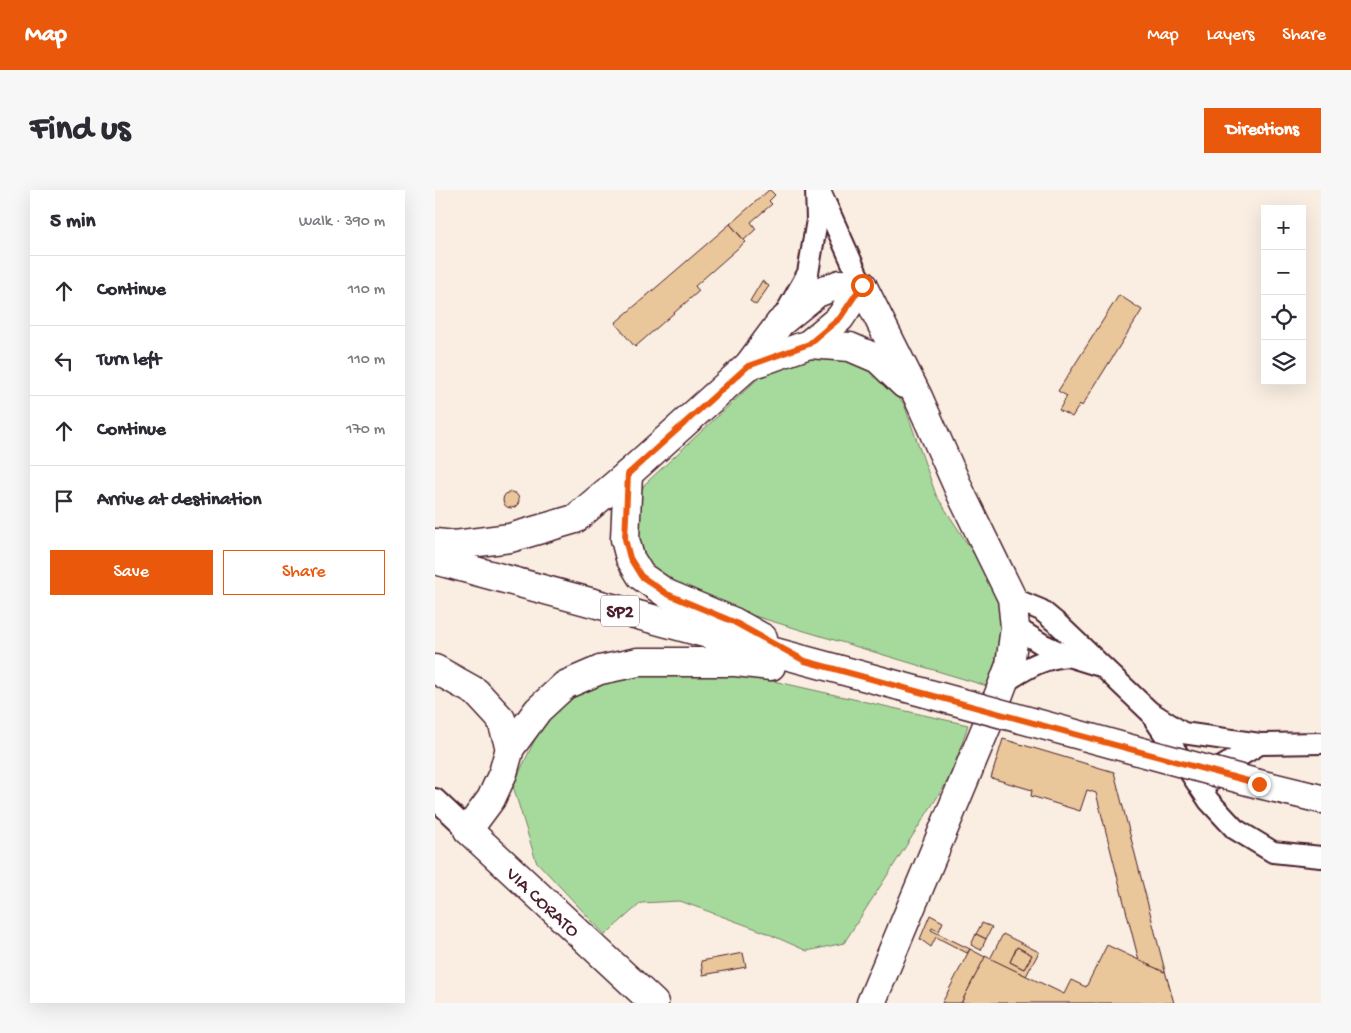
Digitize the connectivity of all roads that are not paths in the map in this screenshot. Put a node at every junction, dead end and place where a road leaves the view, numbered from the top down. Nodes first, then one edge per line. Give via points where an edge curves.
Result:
1 (815, 190) edge
2 (820, 190) edge
3 (862, 285) junction
4 (780, 323) junction
5 (809, 344) junction
6 (748, 366) junction
7 (918, 397) junction
8 (628, 474) junction
9 (435, 543) edge
10 (435, 560) edge
11 (1012, 598) junction
12 (1015, 627) junction
13 (1068, 656) junction
14 (805, 661) junction
15 (1101, 666) junction
16 (435, 669) edge
17 (862, 676) junction
18 (1003, 683) junction
19 (1149, 711) junction
20 (1321, 743) edge
21 (1260, 744) junction
22 (510, 748) junction
23 (435, 799) edge
24 (1321, 799) edge
25 (1209, 801) junction
26 (468, 830) junction
27 (1321, 857) edge
28 (654, 1003) edge
29 (871, 1003) edge

1 - 4 street via 817,220 808,274
2 - 3 street
3 - 4 main road via 840,284 817,293
3 - 5 main road via 840,318
3 - 7 main road
4 - 6 main road
5 - 6 main road
5 - 7 main road via 850,347 878,359
6 - 8 main road
7 - 11 main road
8 - 9 main road via 575,519 510,538 455,545
8 - 14 main road via 625,539 630,558 641,576 667,594 734,622
10 - 14 main road, SP2
11 - 12 main road
11 - 15 street via 1041,610
12 - 13 street
12 - 18 main road via 1010,665
13 - 15 street
13 - 18 street via 1053,657 1035,664
14 - 17 main road, SP2
15 - 19 street
16 - 22 main road via 476,692 501,719
17 - 22 main road via 736,662 638,662 600,670 565,685 538,710
17 - 24 main road, SP2, bridge
18 - 29 main road
19 - 21 street via 1183,733
19 - 25 street
20 - 21 street
21 - 25 street via 1213,772
22 - 26 main road via 491,799
23 - 26 street, VIA CORATO
25 - 27 street via 1235,828 1273,852
26 - 28 main road, VIA CORATO

